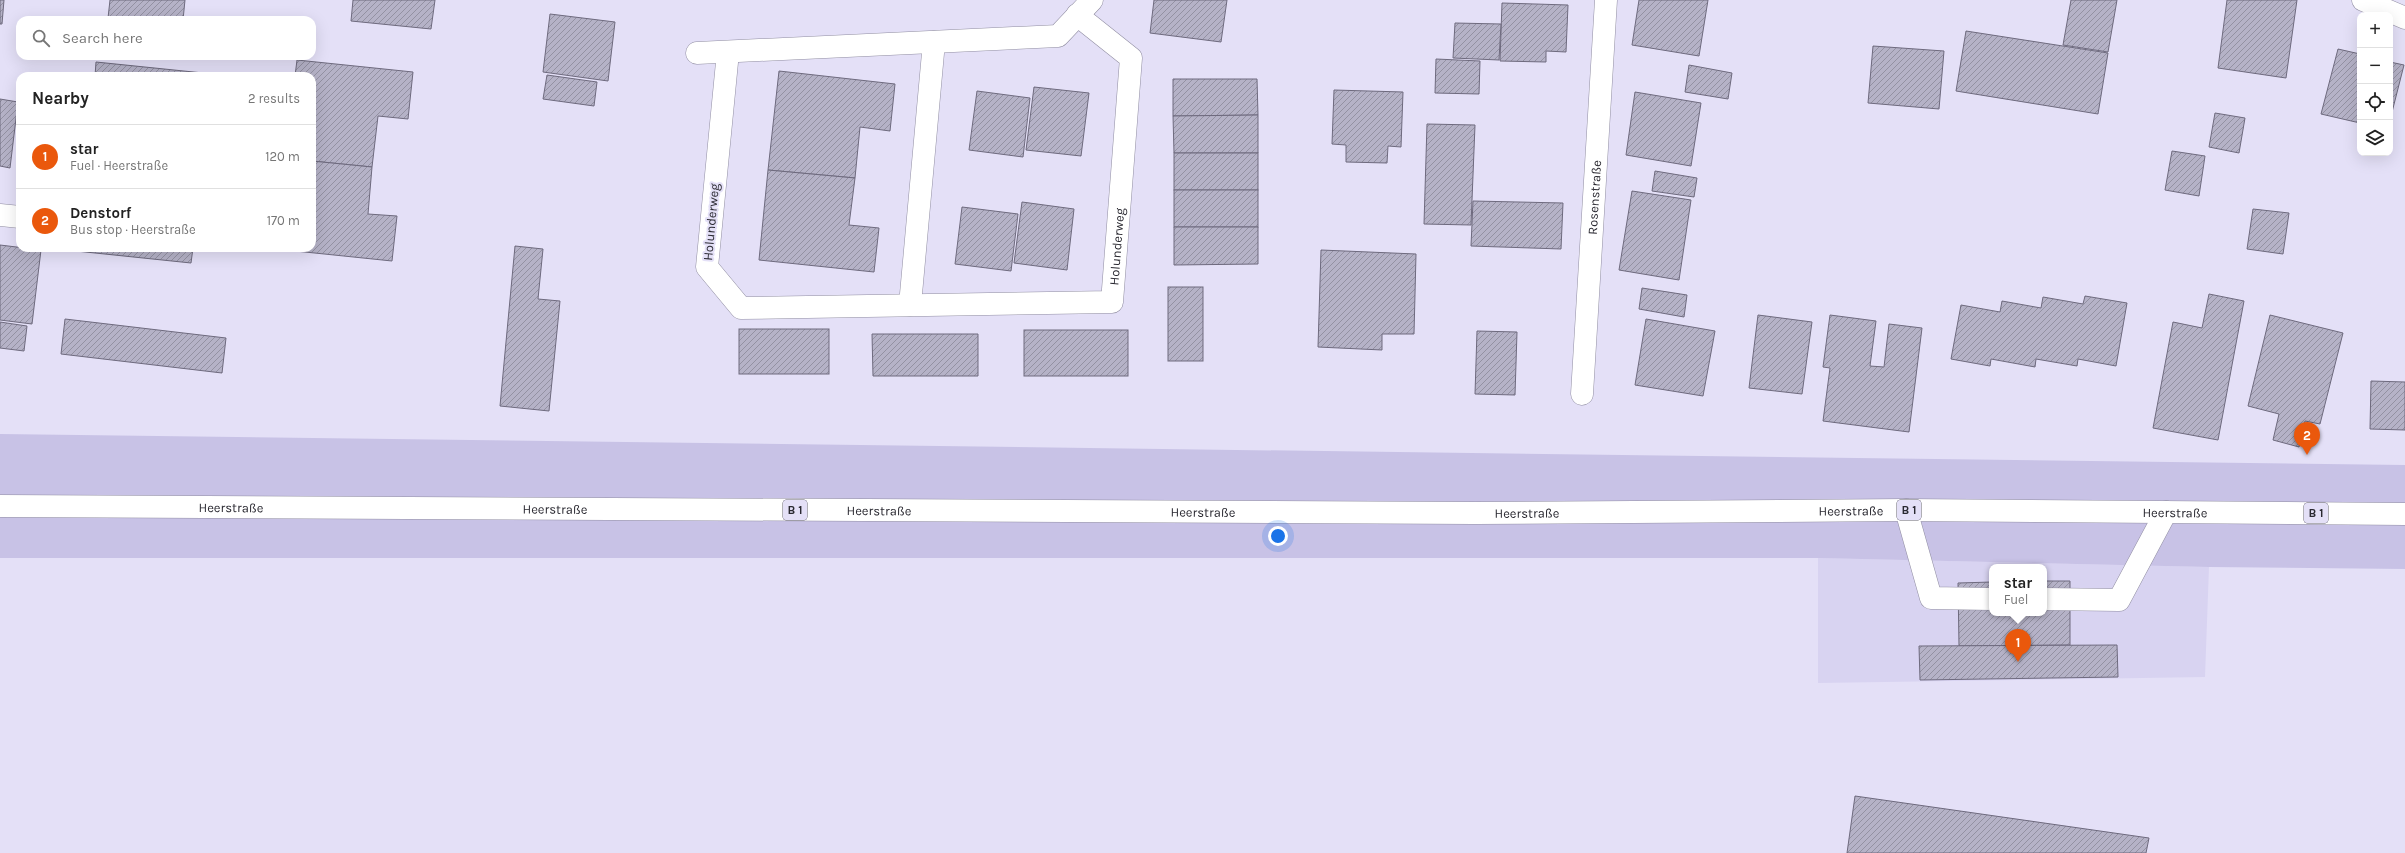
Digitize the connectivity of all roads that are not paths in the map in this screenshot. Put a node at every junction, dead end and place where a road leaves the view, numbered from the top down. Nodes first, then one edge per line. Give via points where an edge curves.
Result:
1 (1606, 0) edge
2 (2363, 0) edge
3 (1084, 8) edge
4 (2405, 18) edge
5 (934, 42) junction
6 (728, 52) junction
7 (698, 53) dead end
8 (0, 215) edge
9 (16, 217) edge
10 (910, 305) junction
11 (1582, 394) dead end
12 (0, 506) edge
13 (1906, 510) junction
14 (2166, 512) junction
15 (2405, 514) edge
16 (1989, 599) edge
17 (2047, 599) edge

1 - 11 main road, Rosenstraße
2 - 4 main road
3 - 5 main road, Holunderweg via 1058,36
3 - 10 main road, Holunderweg via 1131,58 1112,302
5 - 6 main road, Holunderweg
5 - 10 main road
6 - 7 main road, Holunderweg
6 - 10 main road, Holunderweg via 707,267 741,308
8 - 9 main road
12 - 13 main road, Heerstraße / B 1 via 1467,513
13 - 14 main road, Heerstraße / B 1
13 - 16 main road via 1931,598
14 - 15 main road, Heerstraße / B 1
14 - 17 main road via 2119,600

